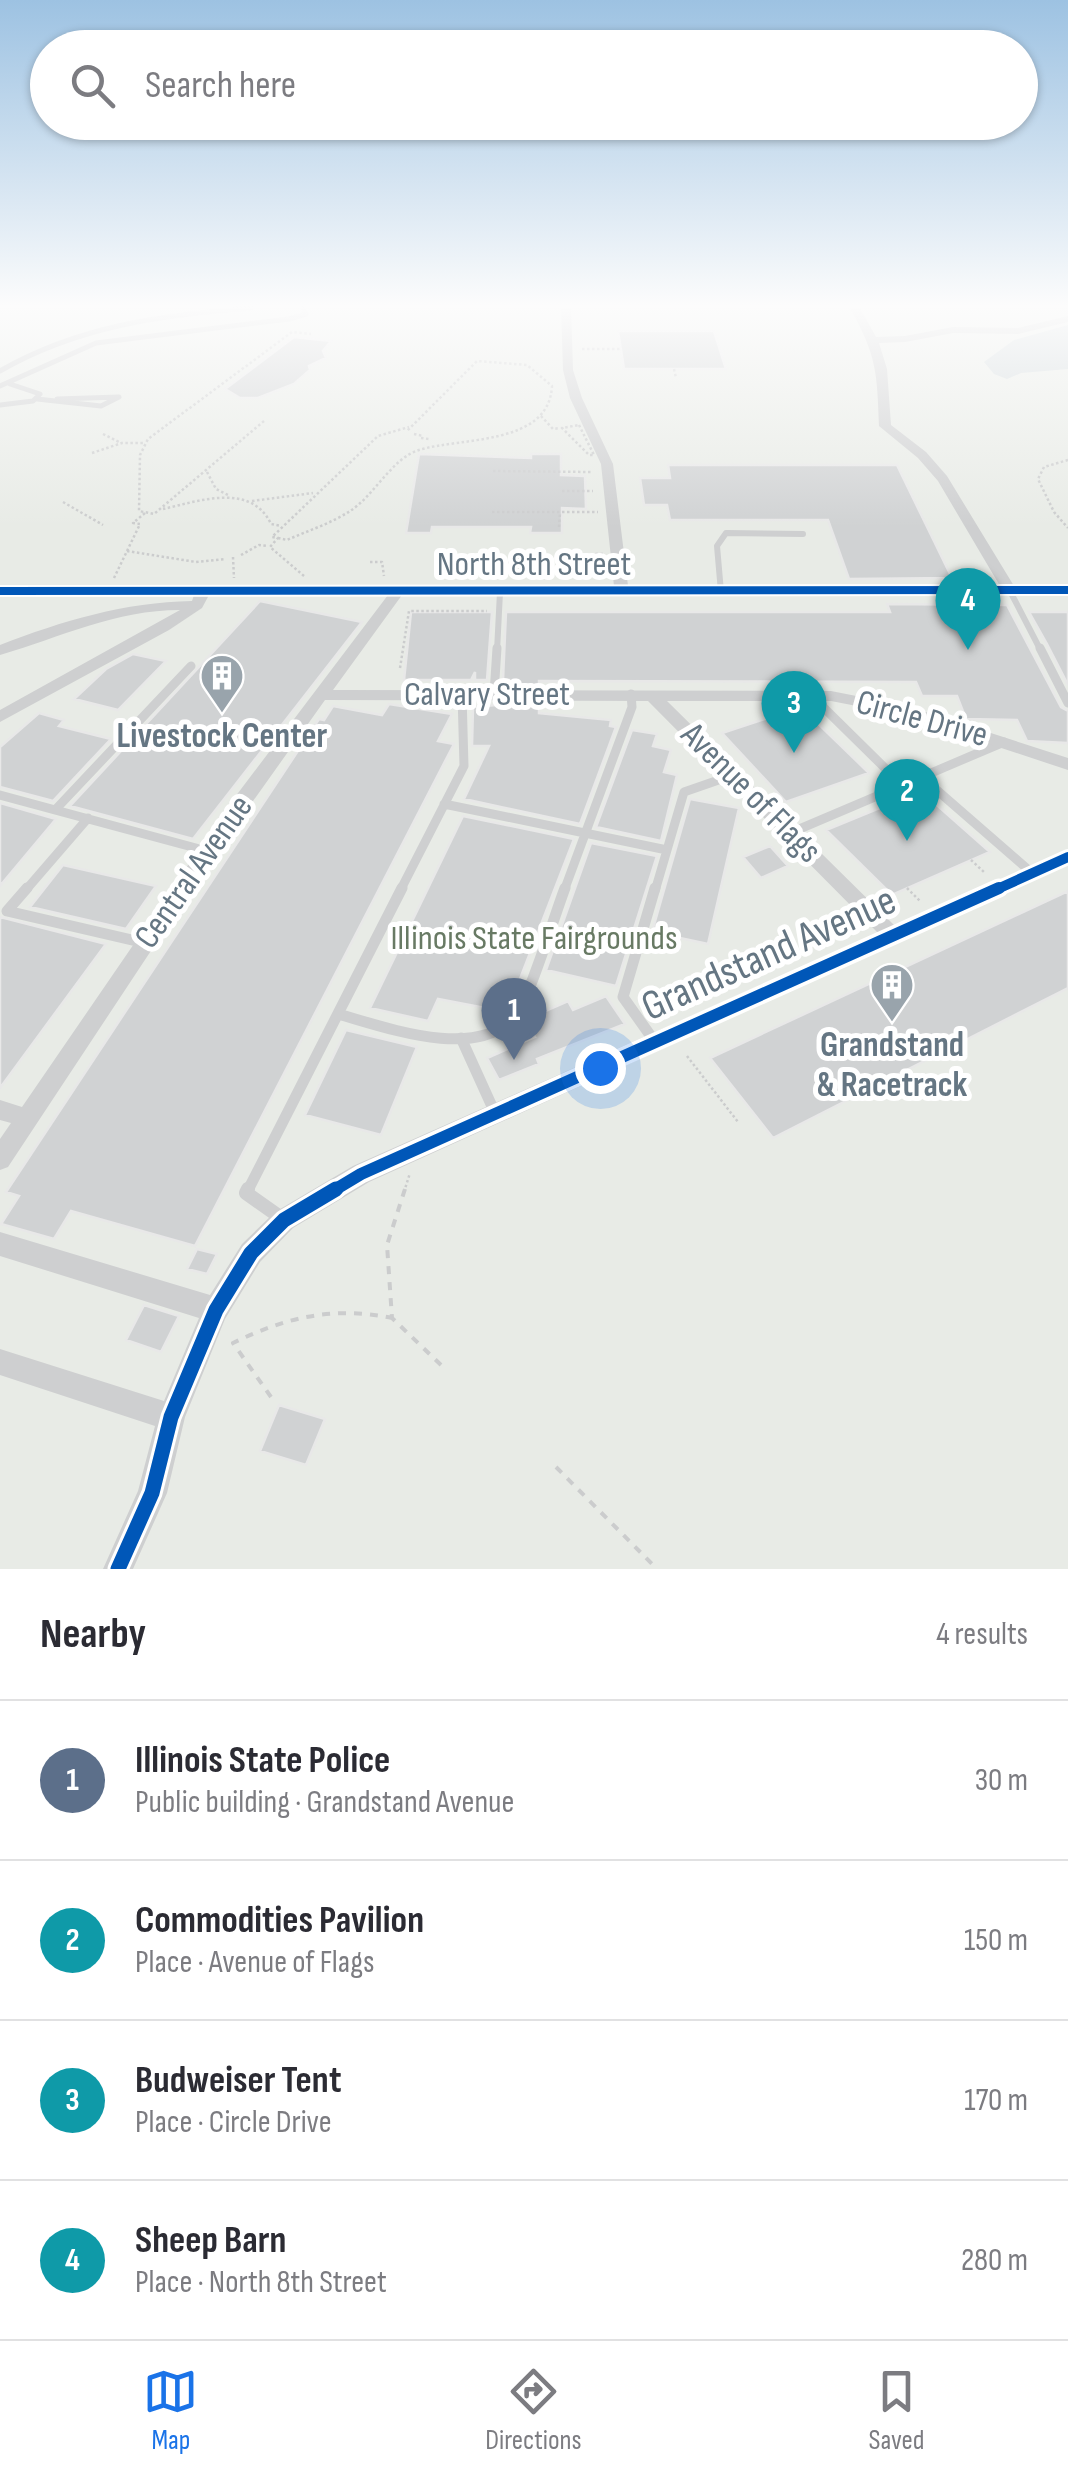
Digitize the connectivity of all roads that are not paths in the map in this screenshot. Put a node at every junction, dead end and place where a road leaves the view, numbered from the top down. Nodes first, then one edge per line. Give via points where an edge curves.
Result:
1 (571, 381) edge
2 (883, 381) edge
3 (4, 385) edge
4 (37, 399) junction
5 (57, 399) junction
6 (0, 405) edge
7 (803, 534) dead end
8 (391, 587) junction
9 (0, 590) edge
10 (1010, 590) junction
11 (1068, 590) edge
12 (500, 592) junction
13 (622, 592) junction
14 (721, 592) junction
15 (200, 598) junction
16 (0, 650) edge
17 (191, 666) dead end
18 (462, 694) junction
19 (494, 694) junction
20 (631, 694) junction
21 (652, 694) junction
22 (322, 695) junction
23 (818, 696) junction
24 (1068, 703) edge
25 (0, 718) edge
26 (1004, 741) junction
27 (1068, 764) edge
28 (733, 775) junction
29 (924, 779) junction
30 (0, 795) edge
31 (444, 804) junction
32 (56, 809) junction
33 (88, 818) junction
34 (585, 833) junction
35 (790, 833) junction
36 (667, 850) junction
37 (207, 851) junction
38 (1068, 856) edge
39 (1032, 872) junction
40 (892, 934) junction
41 (145, 943) junction
42 (338, 1014) junction
43 (461, 1038) junction
44 (654, 1042) junction
45 (0, 1110) edge
46 (496, 1115) junction
47 (27, 1118) junction
48 (0, 1158) edge
49 (284, 1220) junction
50 (0, 1244) edge
51 (216, 1310) junction
52 (0, 1362) edge
53 (170, 1417) junction
54 (118, 1569) edge

1 - 13 street via 604,454
2 - 10 street via 885,426 943,480
3 - 4 lane via 36,390
4 - 5 lane
4 - 6 lane
5 - 5 lane via 101,406 119,398 106,395
7 - 14 lane via 726,533 717,546
8 - 12 street, North 8th Street
8 - 15 street, North 8th Street
8 - 22 street, Central Avenue via 360,648
9 - 15 street, North 8th Street
10 - 11 street, North 8th Street
10 - 14 street, North 8th Street
10 - 24 lane
12 - 13 street, North 8th Street
12 - 19 lane
13 - 14 street, North 8th Street
15 - 16 street via 101,614
15 - 25 street
17 - 32 lane
18 - 19 street, Calvary Street
18 - 22 street, Calvary Street
18 - 31 lane via 464,766
19 - 20 street, Calvary Street
20 - 21 street, Calvary Street
20 - 34 lane via 632,707
21 - 23 street, Circle Drive
21 - 28 street, Avenue of Flags
22 - 37 street, Central Avenue
23 - 26 street, Circle Drive via 884,706
23 - 29 lane via 892,775
26 - 27 street, Circle Drive
26 - 29 lane
28 - 35 street, Avenue of Flags
28 - 36 lane via 684,792
29 - 35 lane
29 - 39 lane
30 - 32 lane
31 - 34 lane
31 - 42 lane
32 - 33 lane
33 - 37 lane
33 - 41 lane via 8,911
34 - 36 lane
34 - 43 lane via 517,1016
35 - 40 street, Avenue of Flags
36 - 44 lane via 623,997
37 - 41 street, Central Avenue
38 - 39 street, Grandstand Avenue
39 - 40 street, Grandstand Avenue
40 - 44 street, Grandstand Avenue
41 - 47 street, Central Avenue
42 - 43 lane
42 - 49 lane via 246,1193
43 - 46 lane
44 - 46 street, Grandstand Avenue
45 - 47 street
46 - 49 street, Grandstand Avenue via 360,1174
47 - 48 street, Central Avenue
49 - 51 street, Grandstand Avenue via 251,1253
50 - 51 street
51 - 53 street, Grandstand Avenue
52 - 53 street
53 - 54 street, Grandstand Avenue via 152,1492

